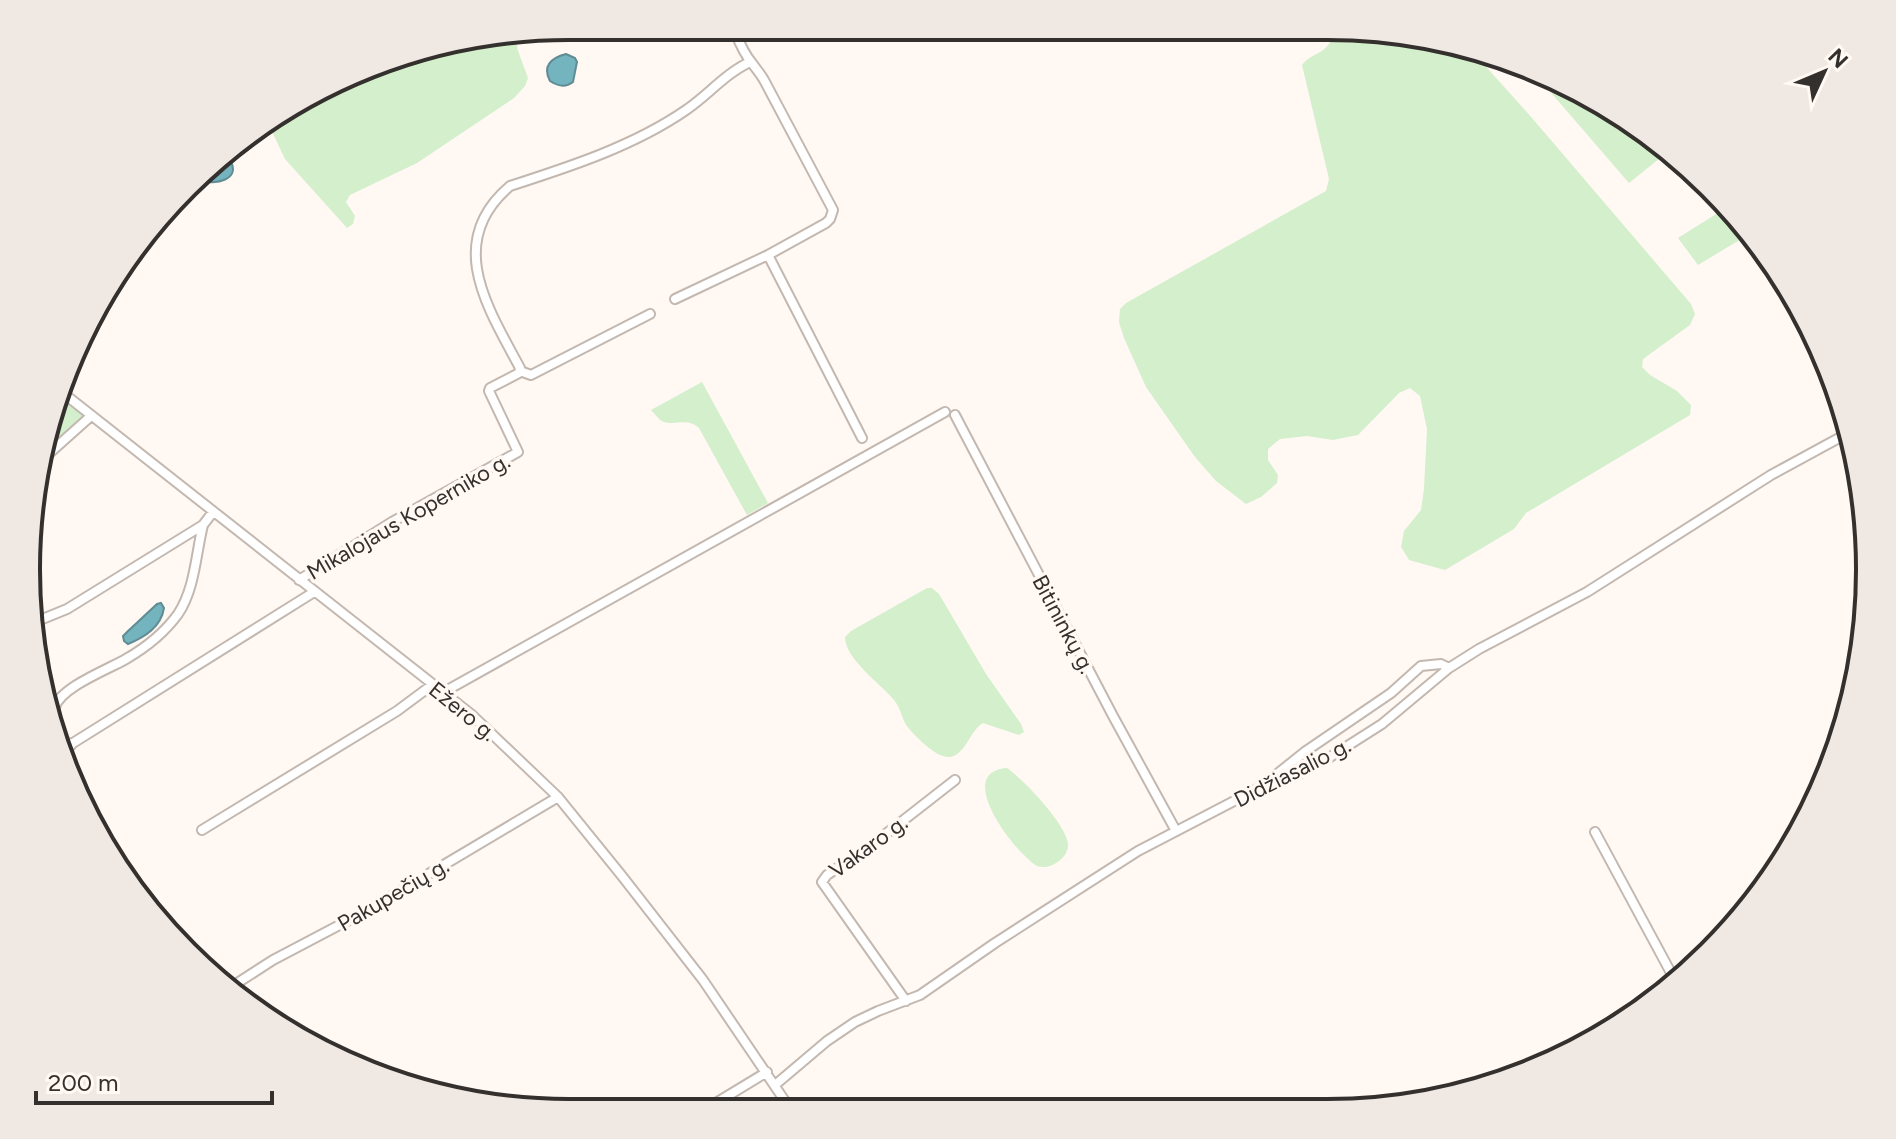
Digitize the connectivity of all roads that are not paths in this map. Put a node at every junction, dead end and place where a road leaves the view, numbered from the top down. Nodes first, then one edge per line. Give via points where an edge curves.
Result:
1 (739, 40) edge
2 (750, 62) junction
3 (768, 255) junction
4 (675, 299) dead end
5 (650, 314) dead end
6 (520, 371) junction
7 (69, 398) edge
8 (91, 416) junction
9 (862, 438) dead end
10 (1839, 438) edge
11 (54, 449) edge
12 (213, 512) junction
13 (203, 525) junction
14 (299, 580) junction
15 (314, 592) junction
16 (43, 619) edge
17 (1449, 668) junction
18 (432, 685) junction
19 (442, 693) junction
20 (57, 704) edge
21 (73, 743) junction
22 (70, 744) edge
23 (70, 746) edge
24 (955, 780) dead end
25 (1261, 787) junction
26 (558, 797) junction
27 (202, 830) dead end
28 (1176, 831) junction
29 (1595, 832) dead end
30 (1671, 972) edge
31 (238, 983) edge
32 (906, 1001) junction
33 (767, 1072) junction
34 (775, 1085) junction
35 (722, 1099) edge
36 (784, 1099) edge

1 - 2 street
2 - 3 street via 833,210 826,223
2 - 6 street via 642,135 510,186 487,210 476,234 480,285
3 - 4 street
3 - 9 street
5 - 6 street via 531,375
6 - 14 street, Mikalojaus Koperniko g. via 489,391 518,452
7 - 8 street, Ežero g.
8 - 11 street
8 - 12 street, Ežero g.
10 - 17 street, Didžiasalio g. via 1587,592
12 - 13 street
12 - 14 street, Ežero g.
13 - 16 street
13 - 20 street via 177,615 136,652 84,680
14 - 15 street, Ežero g.
15 - 18 street, Ežero g.
15 - 21 street
17 - 25 street, Didžiasalio g. via 1399,711 1327,759
17 - 25 street via 1421,666
18 - 19 street, Ežero g.
18 - 27 street
19 - 26 street, Ežero g.
19 - 28 street, Bitininkų g. via 950,413
21 - 22 street
21 - 23 street
24 - 32 street, Vakaro g. via 822,882
25 - 28 street, Didžiasalio g.
26 - 31 street, Pakupečių g.
26 - 33 street, Ežero g. via 703,980
28 - 32 street, Didžiasalio g.
29 - 30 street
32 - 34 street, Didžiasalio g. via 855,1022
33 - 34 street, Ežero g.
33 - 35 street
34 - 36 street, Ežero g.

